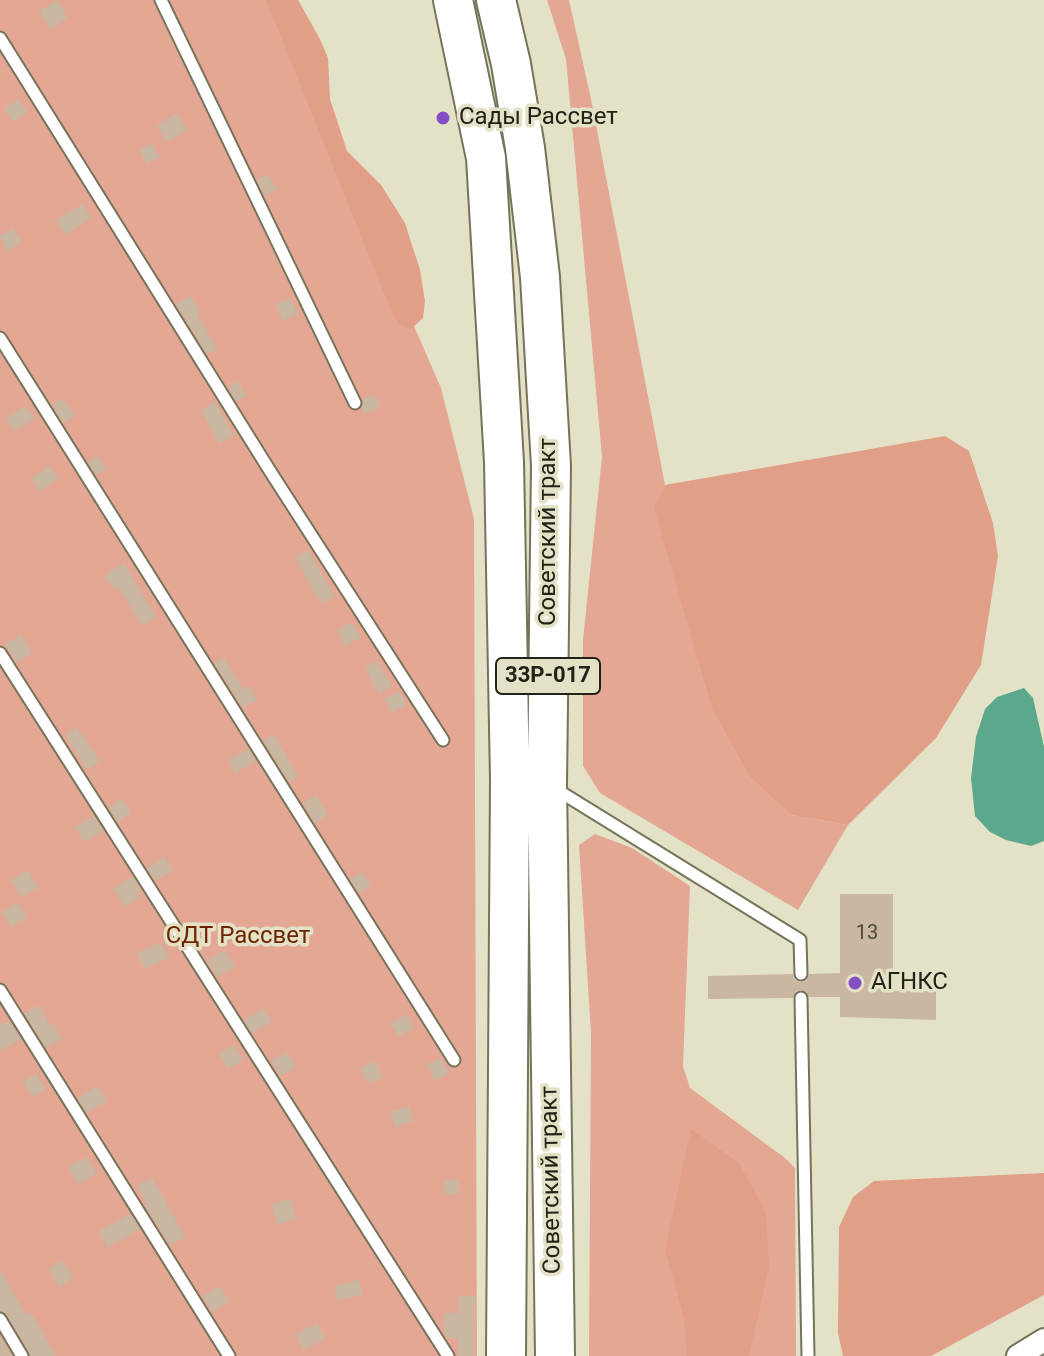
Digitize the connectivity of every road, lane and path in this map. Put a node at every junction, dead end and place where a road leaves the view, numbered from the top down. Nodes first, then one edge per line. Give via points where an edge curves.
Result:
1 (161, 0) edge
2 (453, 0) edge
3 (496, 0) edge
4 (0, 38) edge
5 (0, 338) edge
6 (355, 403) dead end
7 (0, 653) edge
8 (443, 740) dead end
9 (547, 783) junction
10 (801, 974) dead end
11 (0, 990) edge
12 (801, 998) dead end
13 (454, 1060) dead end
14 (0, 1319) edge
15 (1044, 1340) edge
16 (22, 1356) edge
17 (229, 1356) edge
18 (448, 1356) edge
19 (506, 1356) edge
20 (555, 1356) edge
21 (808, 1356) edge
22 (1018, 1356) edge

1 - 6 lane
2 - 19 highway, Советский тракт / 33Р-017 via 486,158 504,462 510,780
3 - 9 highway, Советский тракт / 33Р-017 via 525,148 540,277 551,466
4 - 8 lane
5 - 13 lane
7 - 18 lane
9 - 10 lane via 800,940
9 - 20 highway, Советский тракт / 33Р-017
11 - 17 lane
12 - 21 lane
14 - 16 lane
15 - 22 street

